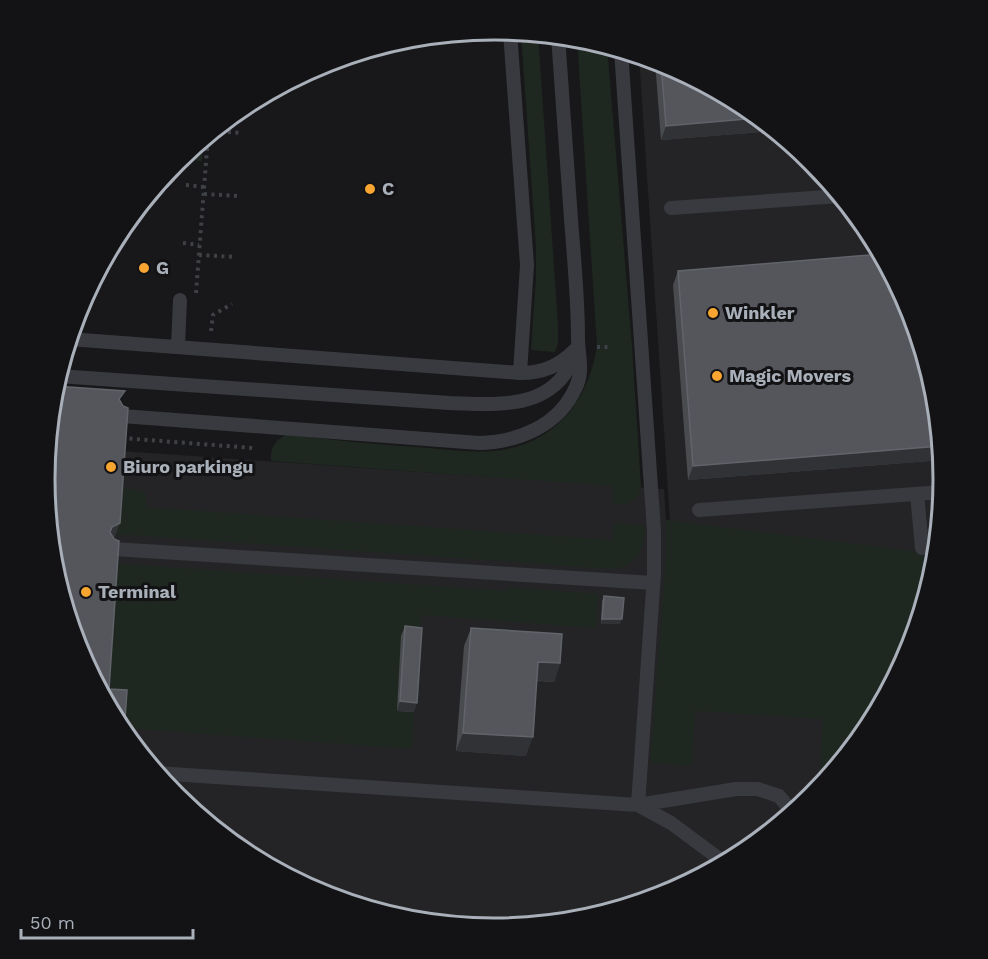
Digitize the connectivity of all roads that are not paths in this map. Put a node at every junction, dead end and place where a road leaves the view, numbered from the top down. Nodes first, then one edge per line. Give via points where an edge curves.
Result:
1 (511, 41) edge
2 (559, 45) edge
3 (622, 60) edge
4 (830, 197) edge
5 (671, 208) dead end
6 (180, 300) dead end
7 (78, 340) edge
8 (578, 346) junction
9 (178, 347) junction
10 (520, 373) junction
11 (67, 377) edge
12 (122, 416) edge
13 (933, 493) edge
14 (917, 494) junction
15 (699, 510) dead end
16 (922, 548) dead end
17 (113, 549) edge
18 (653, 583) junction
19 (169, 774) edge
20 (638, 805) junction
21 (787, 806) edge
22 (717, 857) edge

1 - 10 lane via 527,265
2 - 8 lane
3 - 18 lane via 652,488
4 - 5 lane
6 - 9 lane
7 - 9 lane
8 - 10 lane via 551,368
8 - 11 lane via 569,369 558,383 526,401 500,404
8 - 12 lane via 581,369 567,404 539,428 505,441 479,443
9 - 10 lane
13 - 14 lane
14 - 15 lane
14 - 16 lane
17 - 18 lane
18 - 20 lane
19 - 20 lane
20 - 21 lane via 758,789 779,796
20 - 22 lane via 671,823

